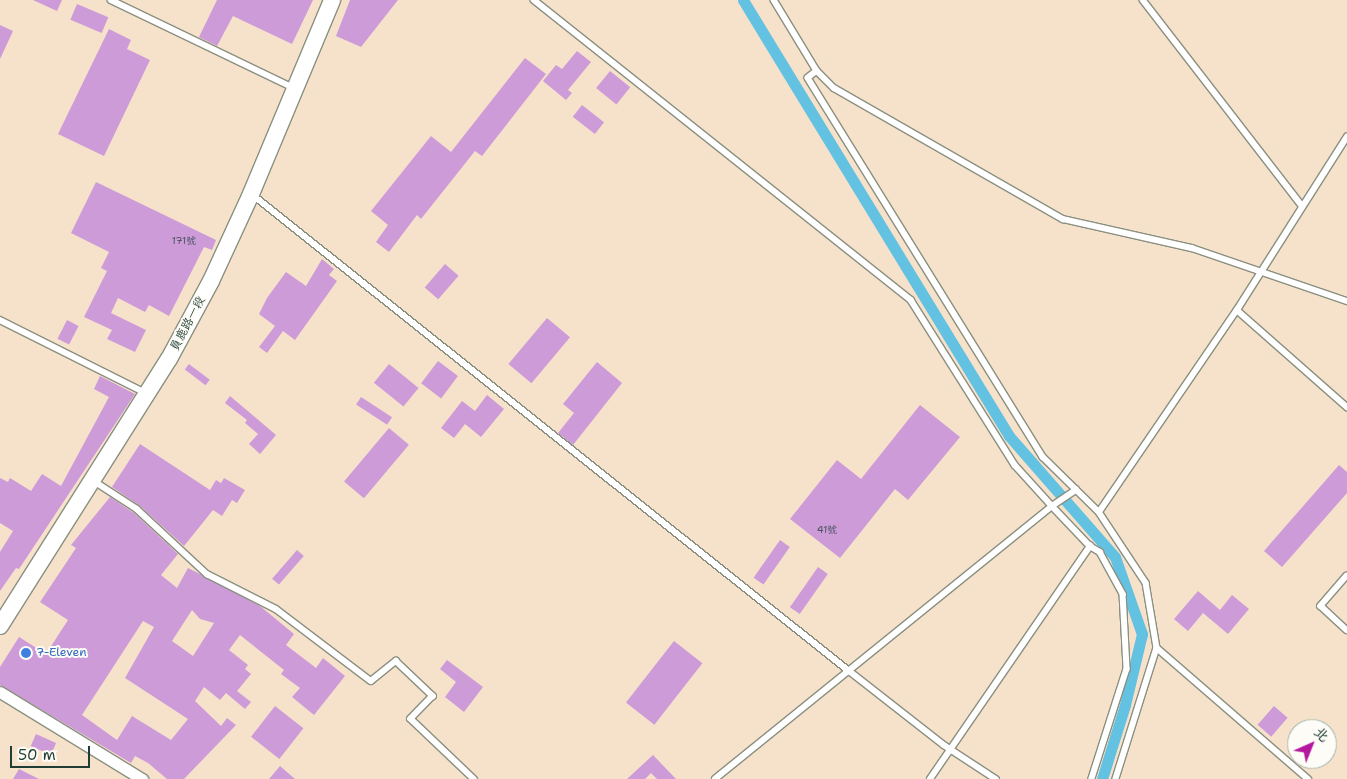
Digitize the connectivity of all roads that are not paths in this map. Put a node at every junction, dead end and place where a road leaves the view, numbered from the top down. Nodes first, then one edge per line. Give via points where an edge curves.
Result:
1 (111, 0) edge
2 (332, 0) edge
3 (534, 0) edge
4 (774, 0) edge
5 (1143, 0) edge
6 (817, 71) junction
7 (295, 89) junction
8 (1347, 137) edge
9 (251, 194) junction
10 (1302, 206) junction
11 (1262, 272) junction
12 (1347, 301) edge
13 (1237, 310) junction
14 (0, 320) edge
15 (147, 393) junction
16 (1347, 407) edge
17 (93, 480) junction
18 (1076, 490) junction
19 (1052, 506) junction
20 (1099, 512) junction
21 (1090, 546) junction
22 (1347, 576) edge
23 (0, 626) edge
24 (1347, 630) edge
25 (1157, 648) junction
26 (848, 670) junction
27 (0, 692) edge
28 (950, 749) junction
29 (142, 779) edge
30 (474, 779) edge
31 (715, 779) edge
32 (930, 779) edge
33 (996, 779) edge
34 (1092, 779) edge
35 (1116, 779) edge
36 (1308, 779) edge

1 - 7 lane
2 - 7 main road, 員鹿路一段
3 - 19 lane via 911,300 1016,466
4 - 6 lane
5 - 10 lane
6 - 11 lane via 834,88 1063,219 1192,248
6 - 18 lane via 808,78 889,214 1043,457
7 - 9 main road, 員鹿路一段
8 - 10 lane
9 - 15 main road, 員鹿路一段 via 211,281
9 - 26 lane
10 - 11 lane
11 - 12 lane
11 - 13 lane
13 - 16 lane
13 - 20 lane
14 - 15 lane
15 - 17 main road, 員鹿路一段
17 - 23 main road, 員鹿路一段
17 - 30 lane via 137,510 207,574 276,609 371,681 396,660 433,696 411,719
18 - 19 lane
18 - 20 lane
19 - 21 lane
19 - 26 lane
20 - 25 lane via 1146,583
21 - 28 lane
21 - 34 lane via 1100,552 1123,594 1127,631 1127,669
22 - 24 lane via 1321,606
25 - 35 lane
25 - 36 lane
26 - 28 lane
26 - 31 lane
27 - 29 street
28 - 32 lane
28 - 33 lane

